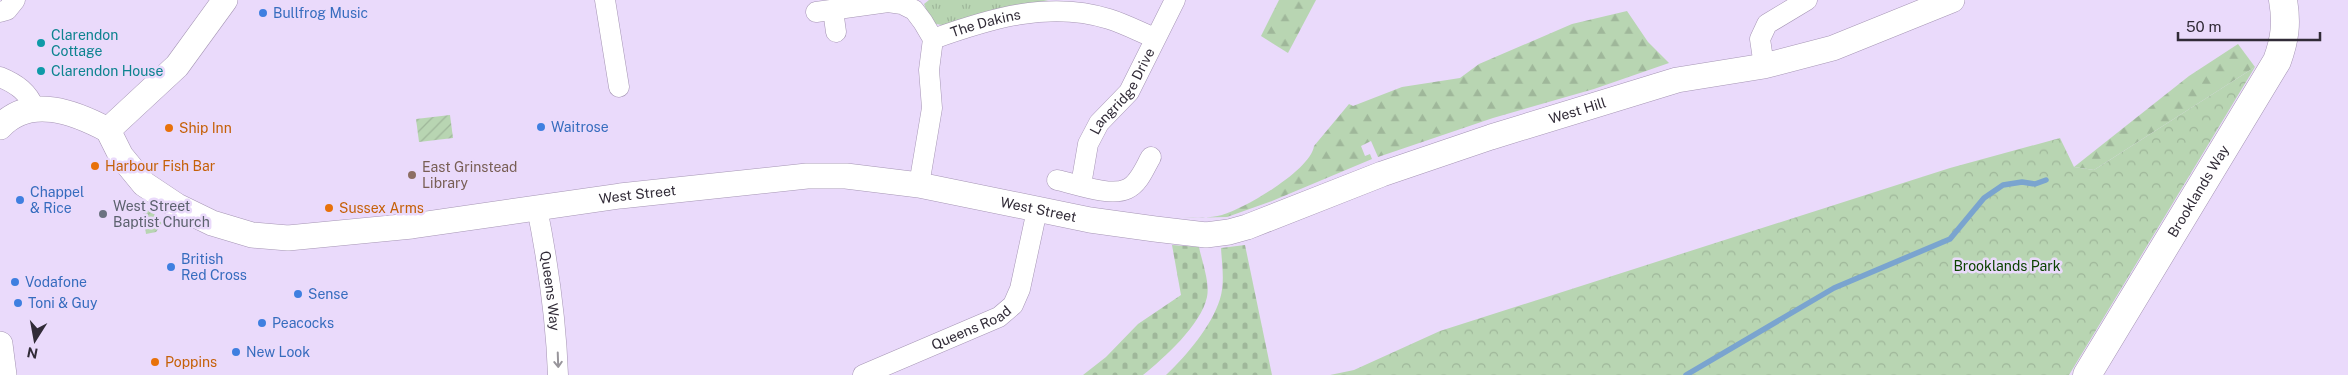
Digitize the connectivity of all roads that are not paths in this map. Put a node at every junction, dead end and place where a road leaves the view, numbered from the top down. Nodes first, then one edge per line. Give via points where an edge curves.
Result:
1 (225, 0) edge
2 (605, 0) edge
3 (1175, 0) edge
4 (1807, 0) edge
5 (1952, 0) edge
6 (2283, 0) edge
7 (836, 32) dead end
8 (1155, 38) junction
9 (933, 40) junction
10 (1764, 66) junction
11 (0, 77) edge
12 (619, 87) dead end
13 (35, 109) junction
14 (0, 127) edge
15 (108, 130) junction
16 (1151, 157) dead end
17 (1057, 180) dead end
18 (919, 185) junction
19 (1081, 185) junction
20 (537, 208) junction
21 (1038, 210) junction
22 (1206, 235) joint
23 (0, 344) edge
24 (4, 375) edge
25 (558, 375) edge
26 (863, 375) edge
27 (2087, 375) edge

1 - 15 street via 177,66
2 - 12 street
3 - 8 street, Langridge Drive
4 - 10 street via 1767,24 1760,39
5 - 10 street, West Hill via 1833,48
6 - 27 main road, Brooklands Way via 2287,20 2285,41 2277,61
7 - 9 street via 825,12 888,2 914,10
8 - 9 street, The Dakins via 1108,19 1078,12 1050,11 989,20
8 - 19 street, Langridge Drive via 1129,92 1105,115 1088,144
9 - 18 street via 929,70 932,108
10 - 22 street, West Hill via 1677,80 1490,137 1382,174 1247,227
11 - 13 street via 15,83 30,97
13 - 14 street via 19,114
13 - 15 street via 54,109 83,117
15 - 20 street, West Street via 121,156 144,184 212,224 252,235 288,238 333,235
16 - 19 street via 1138,180 1128,189 1110,192
17 - 19 street
18 - 20 street, West Street via 846,176 807,176 709,185
18 - 21 street, West Street
20 -> 25 street, Queens Way via 549,266
21 - 22 street, West Street
21 - 26 street, Queens Road via 1020,289 1013,305 999,317
23 - 24 street

